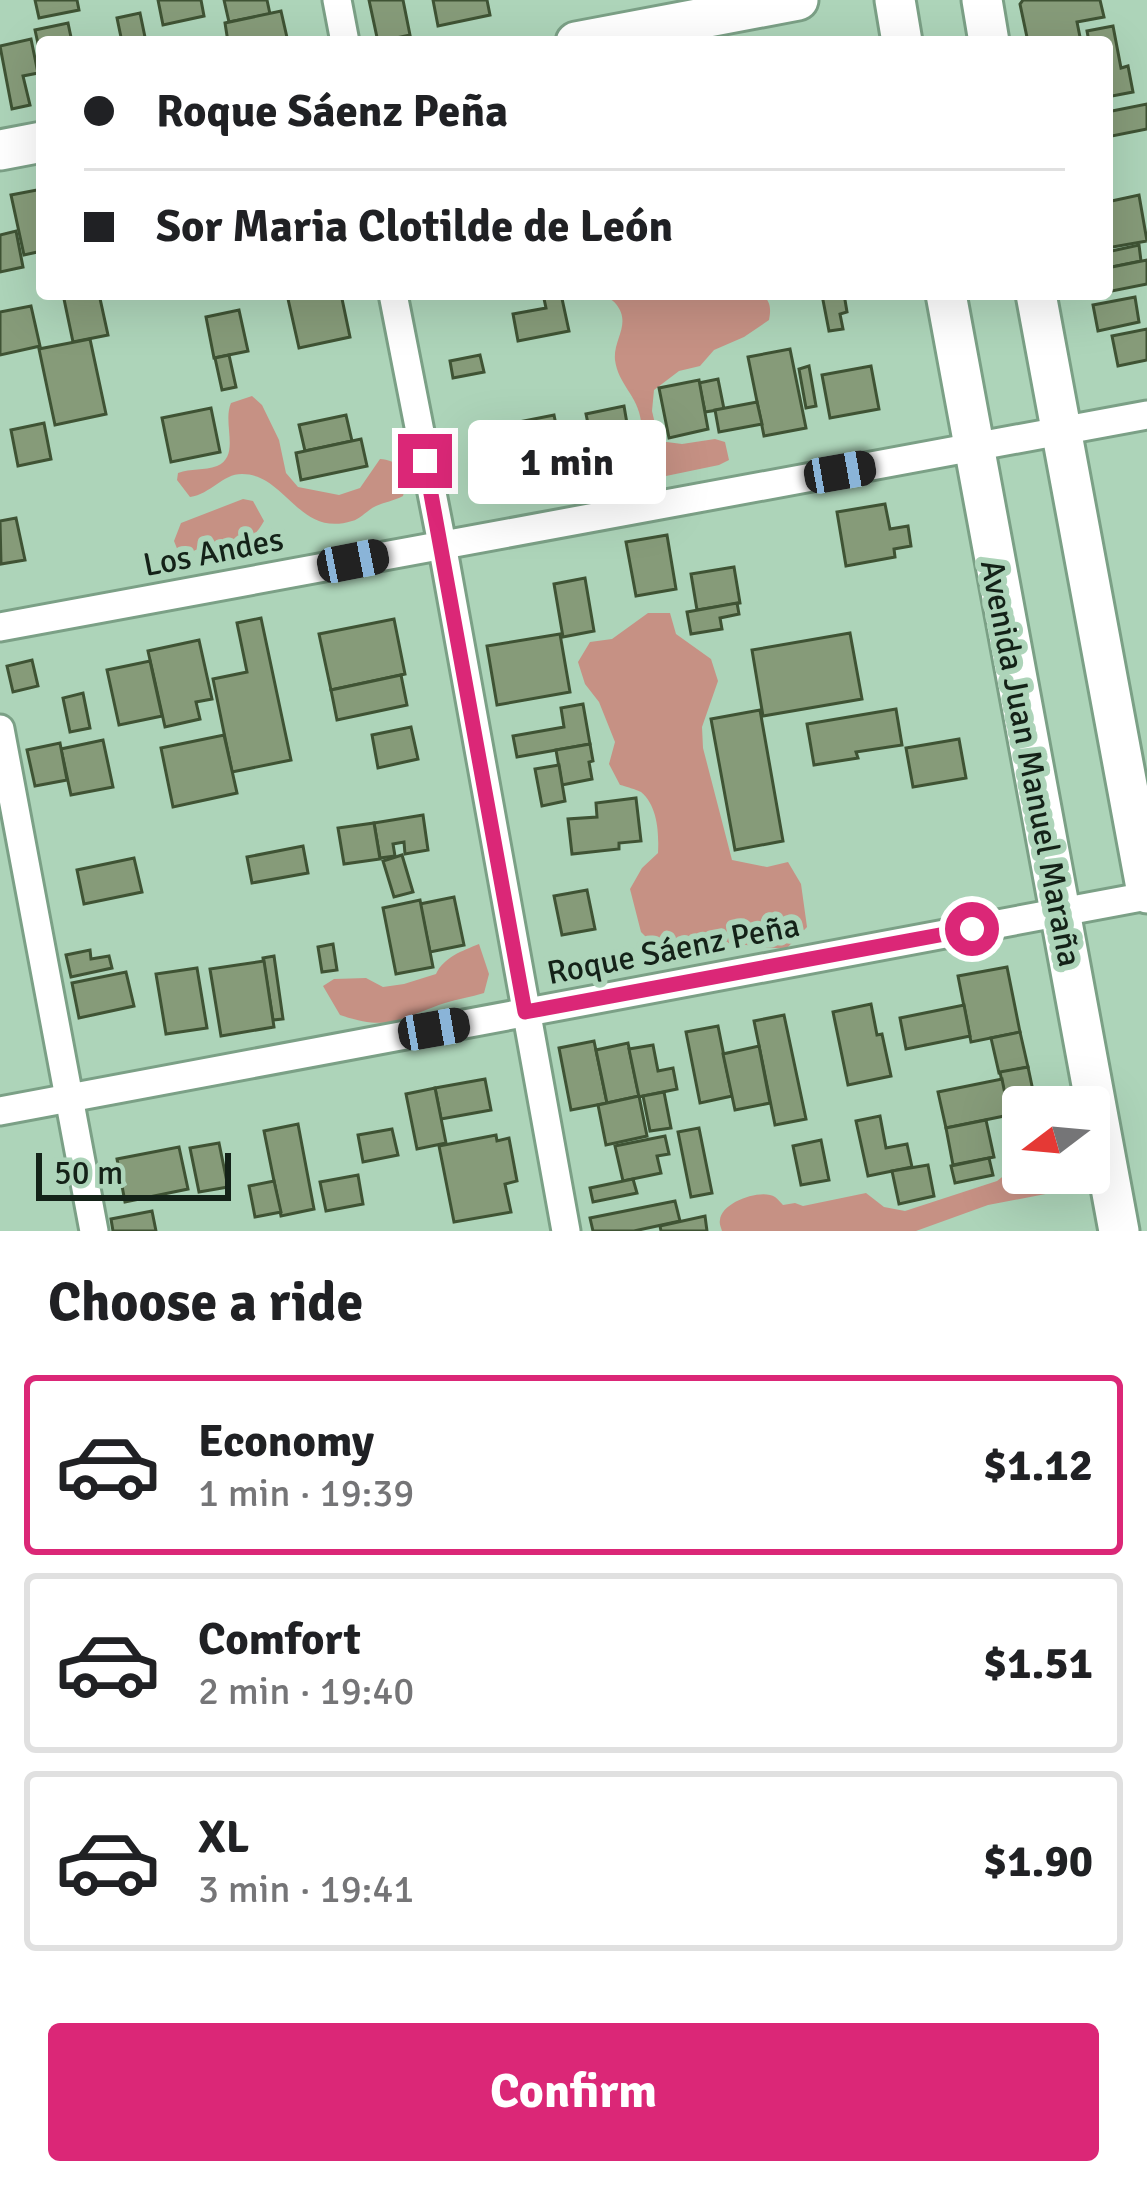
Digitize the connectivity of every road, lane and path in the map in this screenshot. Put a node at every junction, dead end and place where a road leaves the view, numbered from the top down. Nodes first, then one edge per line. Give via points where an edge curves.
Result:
1 (337, 0) edge
2 (798, 0) edge
3 (895, 0) edge
4 (982, 0) edge
5 (344, 36) edge
6 (608, 36) edge
7 (901, 36) edge
8 (988, 36) edge
9 (36, 143) edge
10 (0, 150) edge
11 (394, 300) edge
12 (947, 300) edge
13 (1037, 300) edge
14 (1147, 415) edge
15 (1061, 431) junction
16 (973, 448) junction
17 (442, 544) junction
18 (0, 627) edge
19 (0, 729) edge
20 (1147, 894) edge
21 (1061, 913) junction
22 (525, 1012) junction
23 (69, 1097) junction
24 (0, 1111) edge
25 (94, 1231) edge
26 (566, 1231) edge
27 (1119, 1231) edge

1 - 5 street
2 - 6 street
3 - 7 street
4 - 8 street
9 - 10 street
11 - 17 street
12 - 16 street, Avenida Juan Manuel Maraña
13 - 15 street
14 - 15 street, Los Andes
15 - 16 street, Los Andes
15 - 20 street
16 - 17 street, Los Andes
16 - 21 street, Avenida Juan Manuel Maraña
17 - 18 street, Los Andes
17 - 22 street
19 - 23 street
20 - 21 street, Roque Sáenz Peña
21 - 22 street, Roque Sáenz Peña
21 - 27 street, Avenida Juan Manuel Maraña
22 - 23 street, Roque Sáenz Peña
22 - 26 street
23 - 24 street, Roque Sáenz Peña
23 - 25 street

